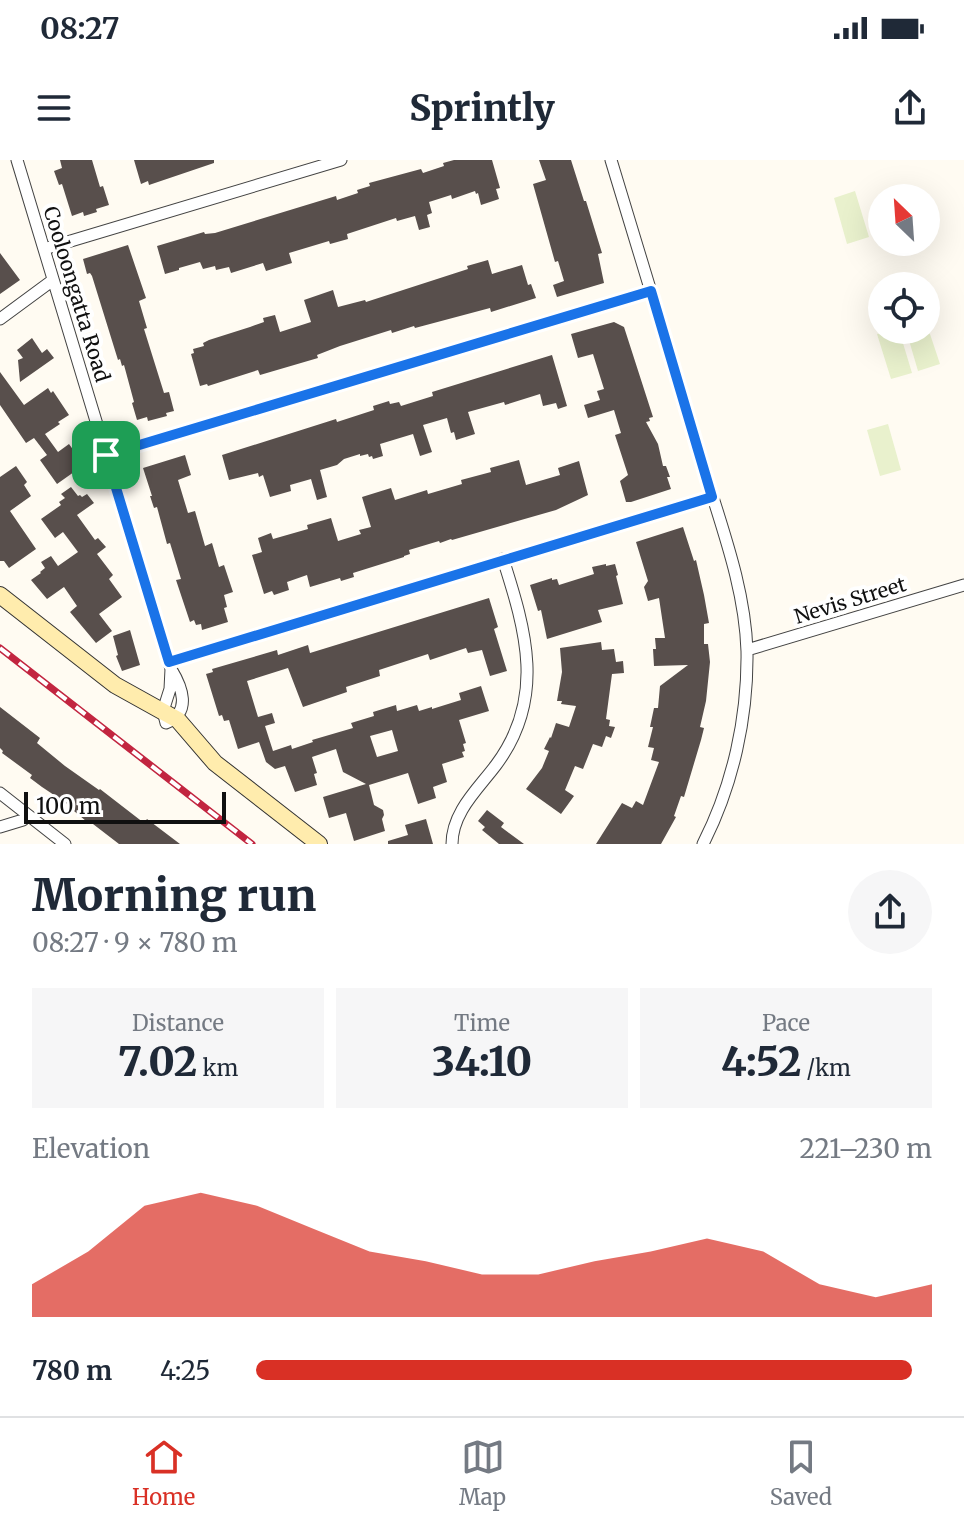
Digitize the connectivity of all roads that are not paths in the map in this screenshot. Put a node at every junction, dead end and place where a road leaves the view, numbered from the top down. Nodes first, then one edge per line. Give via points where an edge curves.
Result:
1 (17, 160) edge
2 (341, 160) edge
3 (611, 160) edge
4 (44, 249) junction
5 (53, 280) junction
6 (651, 291) junction
7 (0, 319) edge
8 (106, 455) junction
9 (712, 497) junction
10 (503, 559) junction
11 (964, 585) edge
12 (0, 595) edge
13 (747, 650) junction
14 (170, 665) junction
15 (168, 717) junction
16 (0, 793) edge
17 (28, 816) junction
18 (0, 827) edge
19 (65, 844) edge
20 (319, 844) edge
21 (452, 844) edge
22 (703, 844) edge

1 - 4 street, Cooloongatta Road
2 - 4 street
3 - 6 street
4 - 5 street, Cooloongatta Road
5 - 7 street
5 - 8 street, Cooloongatta Road
6 - 8 street
6 - 9 street
8 - 14 street, Cooloongatta Road
9 - 10 street
9 - 13 street via 736,578
10 - 14 street
10 - 21 street via 524,630 527,690 513,736 460,812
11 - 13 street, Nevis Street
12 - 15 street via 115,685
13 - 22 street via 739,741 724,798
14 - 15 street, Cooloongatta Road
15 - 20 street via 215,763
16 - 17 street
17 - 18 street
17 - 19 street

